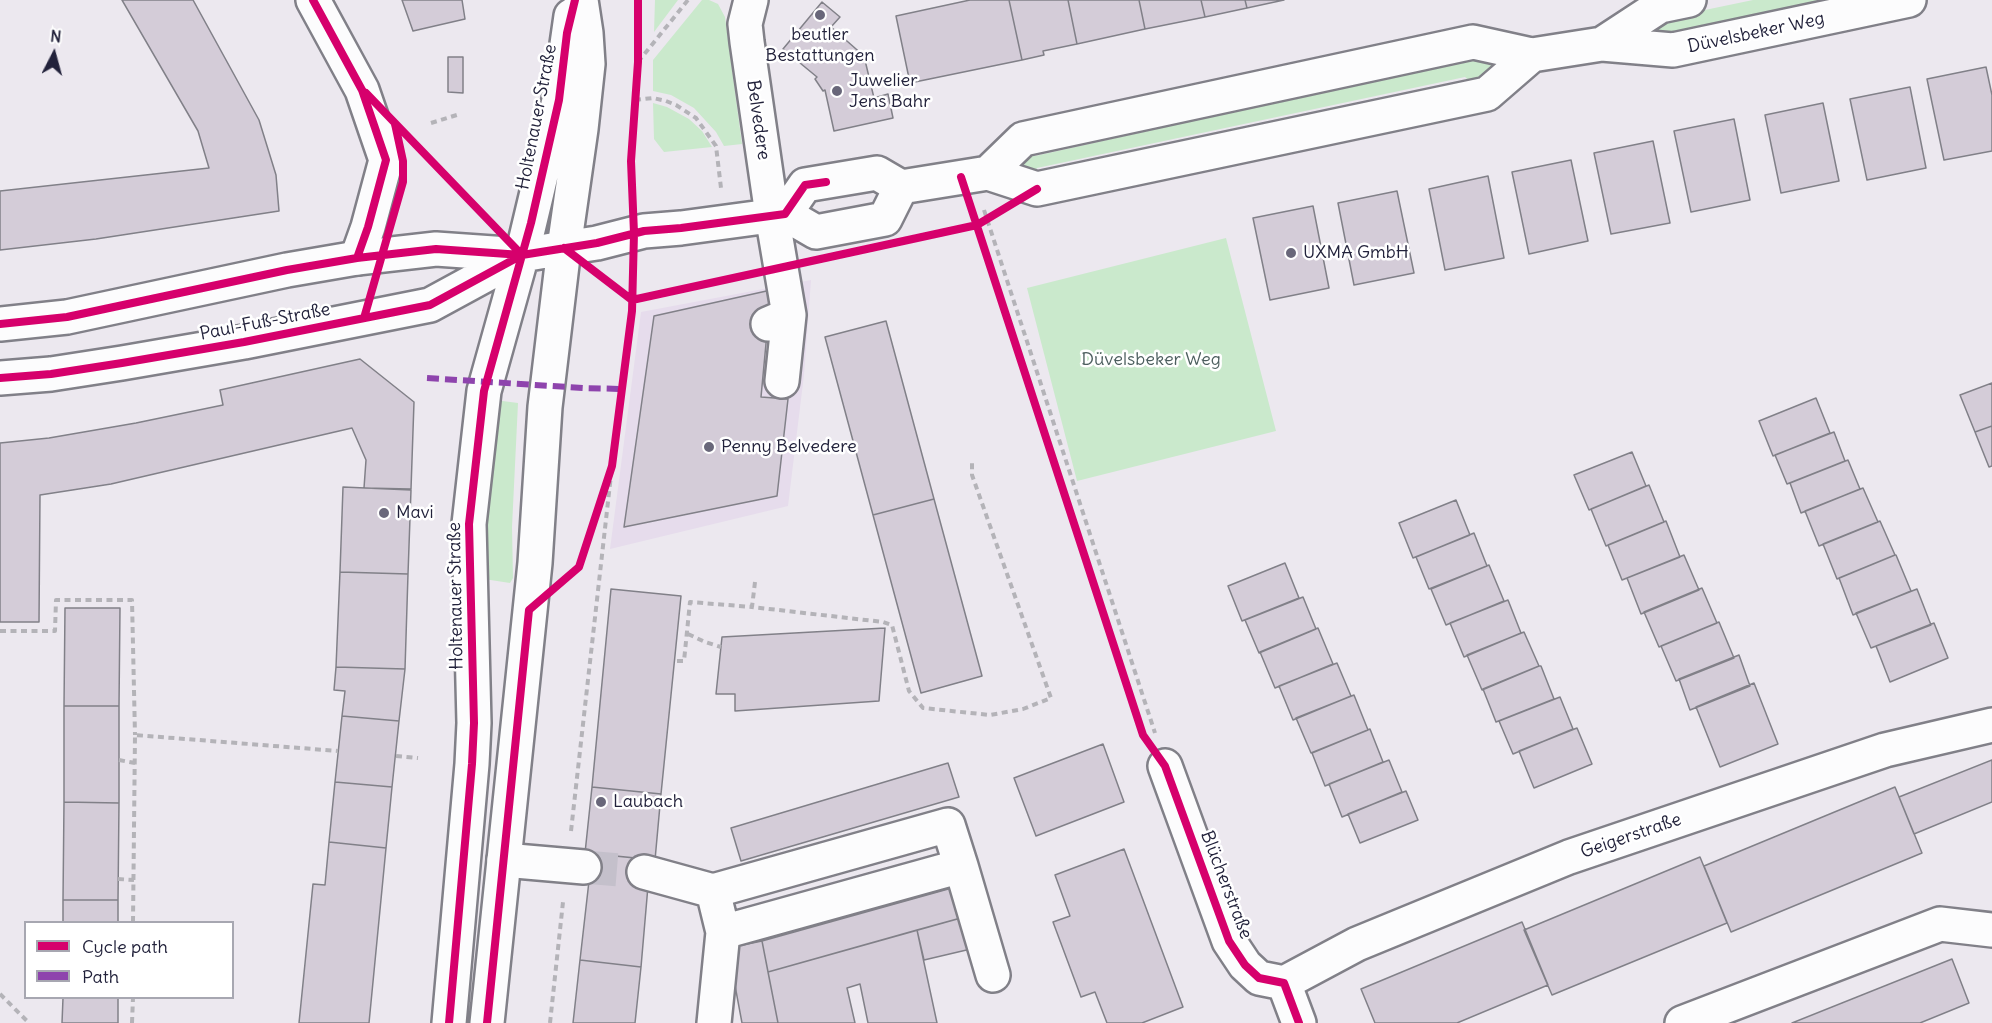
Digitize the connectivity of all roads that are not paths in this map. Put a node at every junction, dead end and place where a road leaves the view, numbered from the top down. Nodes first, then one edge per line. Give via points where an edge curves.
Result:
1 (313, 0) edge
2 (575, 0) edge
3 (581, 0) edge
4 (1689, 0) edge
5 (1909, 0) edge
6 (748, 12) edge
7 (1602, 44) junction
8 (1532, 55) junction
9 (974, 175) junction
10 (901, 187) junction
11 (778, 215) junction
12 (564, 248) junction
13 (522, 255) junction
14 (357, 258) junction
15 (0, 324) edge
16 (0, 378) edge
17 (782, 381) dead end
18 (1992, 725) edge
19 (1165, 766) road end
20 (504, 860) junction
21 (576, 866) tunnel mouth
22 (961, 866) junction
23 (644, 872) tunnel mouth
24 (713, 891) junction
25 (1992, 930) edge
26 (723, 932) junction
27 (993, 975) dead end
28 (1284, 983) junction
29 (449, 1023) edge
30 (487, 1023) edge
31 (714, 1023) edge
32 (1299, 1023) edge
33 (1682, 1023) edge

1 - 14 street via 362,90 386,160
2 - 13 street, Holtenauer Straße via 559,100
3 - 12 street, Holtenauer Straße via 588,64
4 - 7 street, Düvelsbeker Weg via 1660,6
5 - 7 street, Düvelsbeker Weg via 1673,50
6 - 11 street, Belvedere
7 - 8 street, Düvelsbeker Weg
8 - 9 street, Düvelsbeker Weg via 1473,42 1023,139
8 - 9 street via 1487,94 1037,189
9 - 10 street
10 - 11 street via 877,173 805,185
10 - 11 street via 885,219 816,232
11 - 12 street via 681,228 656,241 633,245 597,243
11 - 17 street, Belvedere
12 - 13 street, Paul-Fuß-Straße
12 - 20 street, Holtenauer Straße via 545,407 535,563
13 - 14 street, Paul-Fuß-Straße via 435,249
13 - 16 street, Paul-Fuß-Straße via 430,305 122,363
13 - 29 street, Holtenauer Straße via 484,391 469,524 474,723
14 - 15 street, Paul-Fuß-Straße via 68,317
18 - 28 street, Geigerstraße via 1886,750 1569,857 1357,944
19 - 28 street, Blücherstraße via 1229,941 1259,978
20 - 21 street
20 - 30 street, Holtenauer Straße
22 - 24 street via 948,825
22 - 26 street
22 - 27 street
23 - 24 street
24 - 26 street
25 - 33 street via 1940,924
26 - 31 street
28 - 32 street

